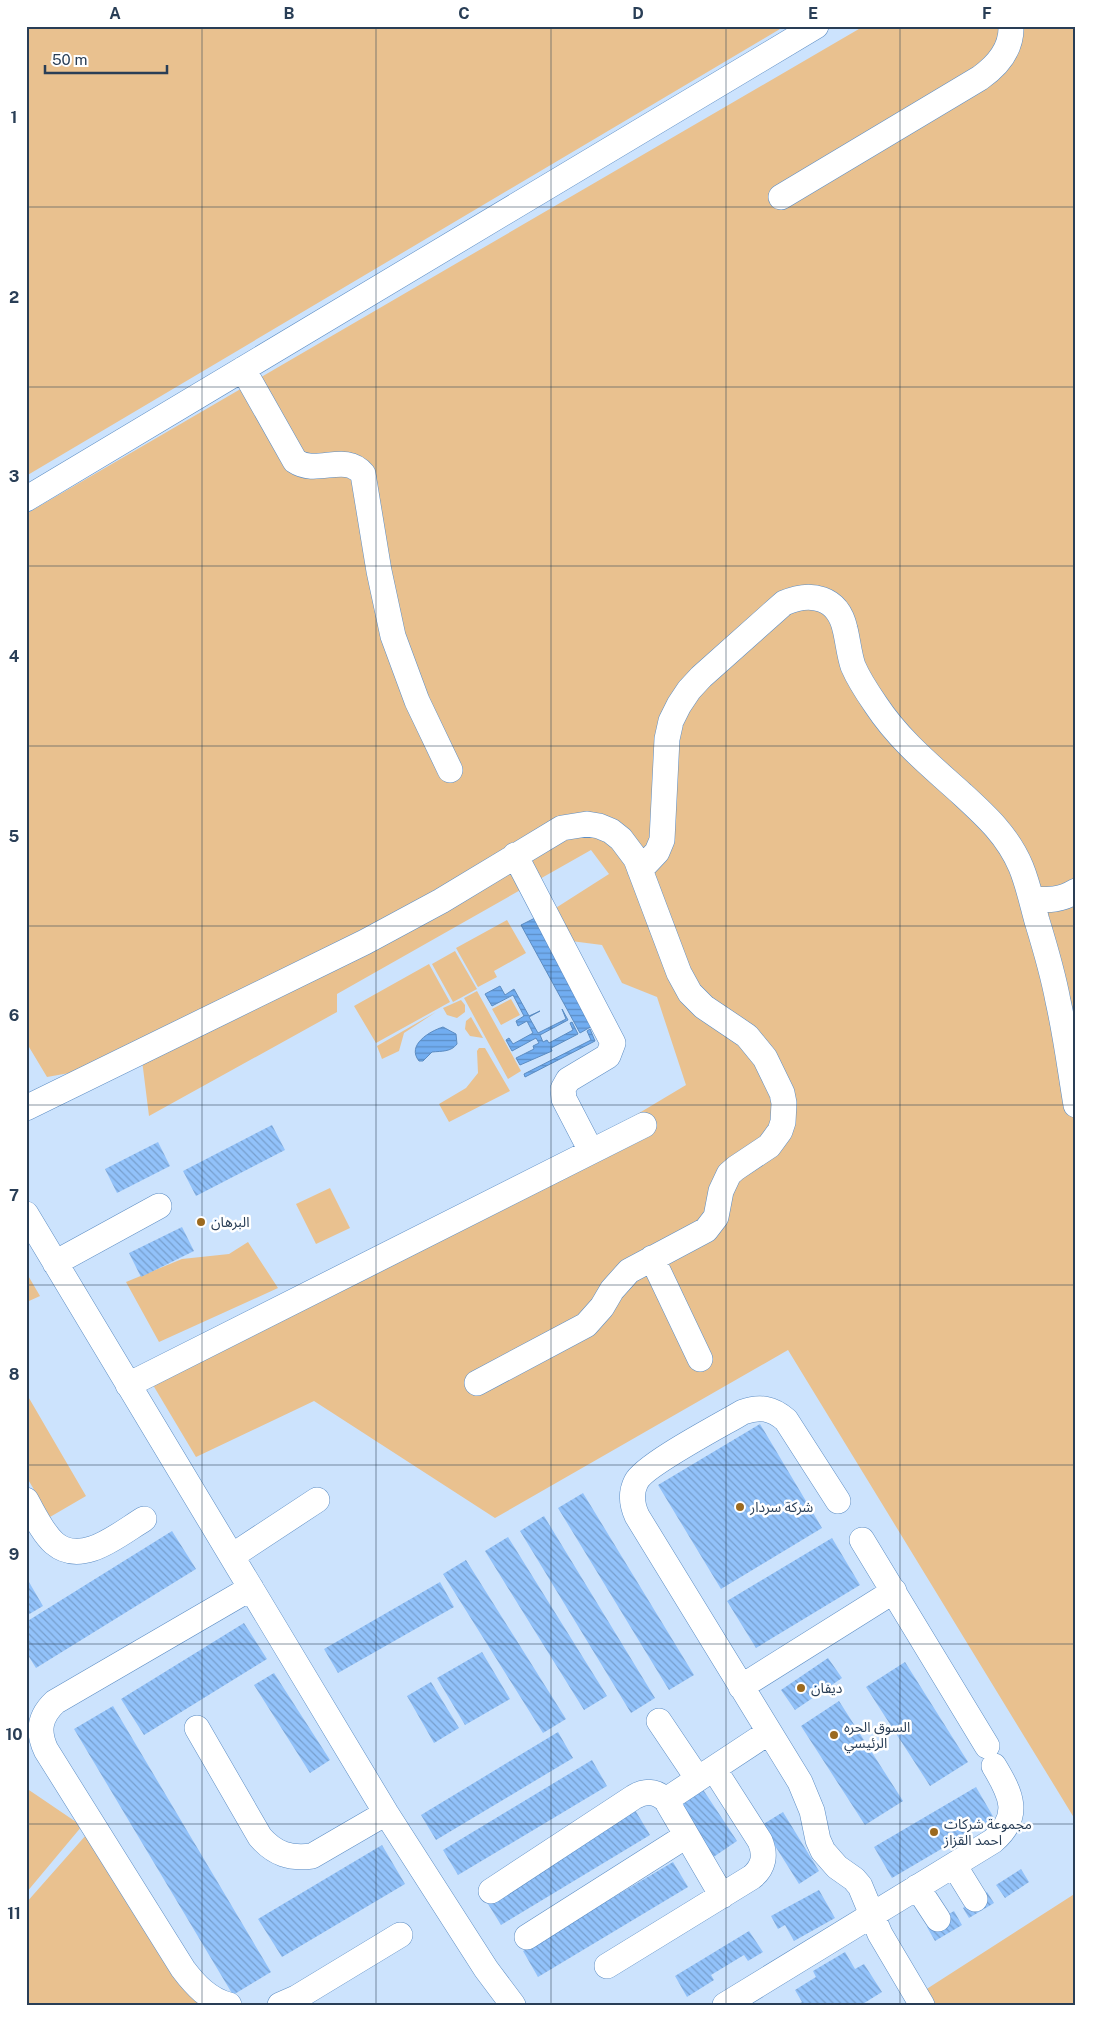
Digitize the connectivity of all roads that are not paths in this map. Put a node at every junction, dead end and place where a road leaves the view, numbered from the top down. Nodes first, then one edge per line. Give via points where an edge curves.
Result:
1 (816, 26) edge
2 (1011, 26) edge
3 (781, 197) dead end
4 (243, 369) junction
5 (26, 499) edge
6 (450, 770) dead end
7 (515, 855) junction
8 (640, 870) junction
9 (1076, 891) edge
10 (1031, 898) junction
11 (1076, 1105) edge
12 (26, 1108) edge
13 (644, 1124) dead end
14 (591, 1152) junction
15 (159, 1206) dead end
16 (26, 1214) edge
17 (42, 1254) edge
18 (652, 1258) junction
19 (700, 1360) dead end
20 (477, 1383) dead end
21 (128, 1385) junction
22 (26, 1500) edge
23 (317, 1500) dead end
24 (838, 1501) dead end
25 (144, 1518) dead end
26 (862, 1540) dead end
27 (232, 1556) junction
28 (251, 1588) junction
29 (894, 1591) junction
30 (741, 1687) junction
31 (659, 1721) dead end
32 (197, 1728) dead end
33 (769, 1732) junction
34 (706, 1774) junction
35 (666, 1800) junction
36 (386, 1813) junction
37 (686, 1836) junction
38 (954, 1864) junction
39 (917, 1887) junction
40 (491, 1891) dead end
41 (722, 1896) junction
42 (975, 1898) dead end
43 (872, 1914) junction
44 (938, 1920) dead end
45 (400, 1935) dead end
46 (528, 1937) dead end
47 (607, 1966) dead end
48 (739, 2001) edge
49 (502, 2002) edge
50 (229, 2005) edge
51 (280, 2005) edge
52 (922, 2005) edge

1 - 4 lane
2 - 3 lane via 1006,51 995,67
4 - 5 lane
4 - 6 lane via 295,461 314,468 346,464 364,474 393,636 416,701
7 - 8 lane via 562,828 587,824 611,831 621,839 630,848
7 - 12 lane via 365,942
7 - 14 lane via 613,1043 608,1056 568,1080 563,1089 564,1099
8 - 10 lane via 657,852 662,840 667,739 679,705 701,677 784,603 809,596 827,602 841,616 853,665 891,727 990,820 1008,842 1021,866
8 - 18 lane via 684,983 704,1007 734,1026 756,1046 772,1071 784,1103 780,1131 768,1146 729,1174 711,1224 699,1235
9 - 10 lane via 1059,899
10 - 11 lane via 1058,1000
13 - 14 lane
14 - 21 lane
15 - 17 lane
16 - 17 lane
17 - 21 lane
18 - 19 lane
18 - 20 lane via 620,1280 586,1325
21 - 27 lane
22 - 25 lane via 54,1543 75,1552 97,1547
23 - 27 lane
24 - 30 lane via 786,1420 766,1408 743,1412 650,1468 636,1481 632,1498 637,1516
26 - 29 lane
27 - 28 lane
28 - 36 lane
28 - 50 lane via 56,1702 47,1709 40,1729 46,1750 183,1969 208,1996
29 - 30 lane
29 - 38 lane via 1010,1795 1007,1826 992,1841
30 - 33 lane
31 - 34 lane
32 - 36 lane via 260,1837 278,1852 295,1857 312,1856
33 - 34 lane
33 - 43 lane via 800,1782 823,1851 860,1886
34 - 35 lane
34 - 41 lane via 760,1841 764,1854 758,1873
35 - 37 lane
35 - 40 lane via 654,1793 640,1794
36 - 49 lane via 486,1969
37 - 41 lane
37 - 46 lane
38 - 39 lane
38 - 42 lane
39 - 43 lane
39 - 44 lane
41 - 47 lane
43 - 48 lane
43 - 52 lane
45 - 51 lane

